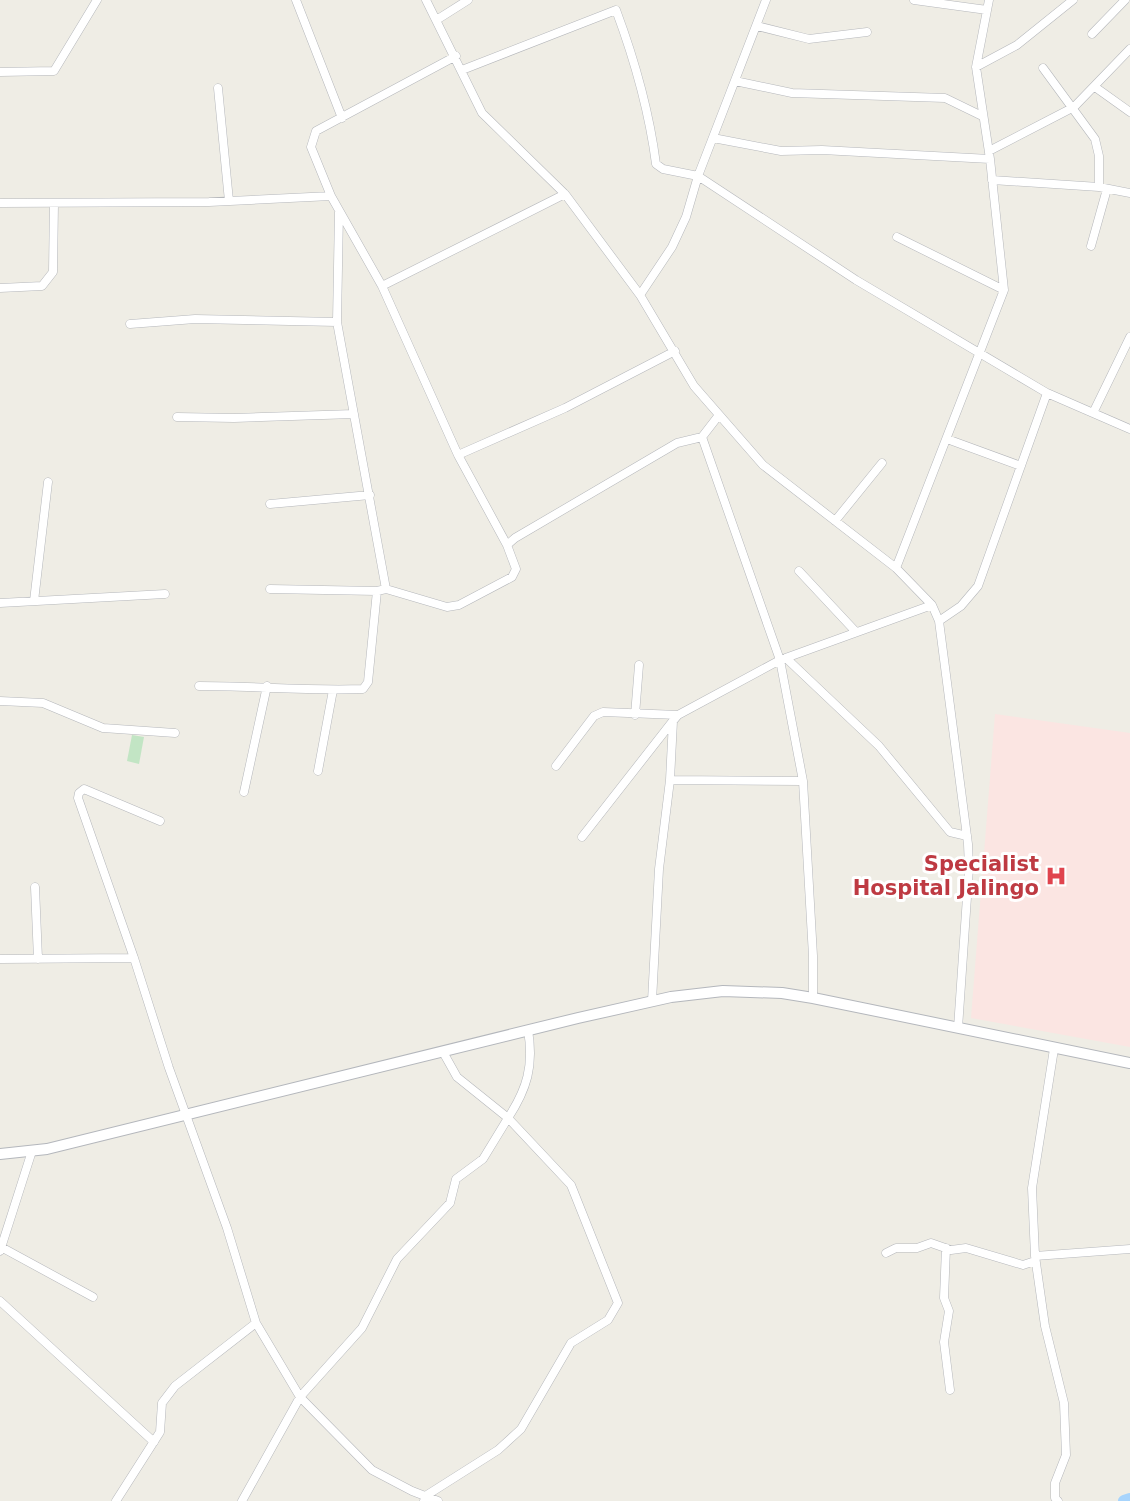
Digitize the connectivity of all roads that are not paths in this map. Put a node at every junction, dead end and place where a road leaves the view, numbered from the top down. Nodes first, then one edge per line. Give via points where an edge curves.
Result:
1 (97, 0) edge
2 (296, 0) edge
3 (426, 0) edge
4 (468, 0) edge
5 (612, 0) edge
6 (766, 0) edge
7 (914, 0) edge
8 (989, 0) edge
9 (1073, 0) edge
10 (1125, 0) edge
11 (616, 10) junction
12 (987, 10) junction
13 (438, 19) junction
14 (757, 26) junction
15 (867, 32) dead end
16 (1092, 34) dead end
17 (1130, 50) edge
18 (456, 56) junction
19 (976, 67) junction
20 (1043, 68) dead end
21 (462, 70) junction
22 (0, 72) edge
23 (735, 81) junction
24 (1095, 87) junction
25 (218, 88) dead end
26 (1074, 106) junction
27 (1130, 112) edge
28 (982, 116) junction
29 (342, 118) junction
30 (713, 138) junction
31 (988, 151) junction
32 (990, 159) junction
33 (698, 176) junction
34 (992, 180) junction
35 (1103, 188) junction
36 (1130, 193) edge
37 (565, 194) junction
38 (331, 196) junction
39 (229, 201) junction
40 (0, 203) edge
41 (54, 203) junction
42 (339, 212) junction
43 (897, 237) dead end
44 (1091, 246) dead end
45 (382, 286) junction
46 (0, 288) edge
47 (1004, 290) junction
48 (640, 295) junction
49 (337, 322) junction
50 (130, 324) dead end
51 (1130, 337) edge
52 (675, 351) junction
53 (981, 354) junction
54 (1047, 393) junction
55 (1093, 413) junction
56 (354, 414) junction
57 (719, 415) junction
58 (177, 417) dead end
59 (1130, 429) edge
60 (702, 437) junction
61 (947, 439) junction
62 (458, 455) junction
63 (882, 463) dead end
64 (1020, 466) junction
65 (48, 482) dead end
66 (370, 495) junction
67 (270, 504) dead end
68 (835, 521) junction
69 (507, 545) junction
70 (896, 568) junction
71 (799, 571) dead end
72 (270, 589) dead end
73 (386, 589) junction
74 (377, 591) junction
75 (165, 594) dead end
76 (34, 601) junction
77 (0, 603) edge
78 (932, 605) junction
79 (939, 621) junction
80 (856, 632) junction
81 (783, 659) junction
82 (639, 665) dead end
83 (267, 686) junction
84 (199, 687) dead end
85 (333, 690) junction
86 (0, 701) edge
87 (635, 715) junction
88 (675, 718) junction
89 (175, 733) dead end
90 (556, 766) dead end
91 (318, 771) dead end
92 (670, 780) junction
93 (803, 782) junction
94 (244, 792) dead end
95 (160, 821) dead end
96 (967, 836) junction
97 (582, 837) dead end
98 (35, 887) dead end
99 (38, 958) junction
100 (134, 958) junction
101 (0, 959) edge
102 (813, 998) junction
103 (652, 1001) junction
104 (958, 1028) junction
105 (528, 1030) junction
106 (1054, 1048) junction
107 (443, 1052) junction
108 (1130, 1063) edge
109 (186, 1115) junction
110 (508, 1118) junction
111 (32, 1151) junction
112 (0, 1154) edge
113 (946, 1248) junction
114 (1, 1249) edge
115 (1130, 1249) edge
116 (886, 1253) dead end
117 (1035, 1258) junction
118 (93, 1297) dead end
119 (0, 1301) edge
120 (256, 1323) junction
121 (950, 1390) dead end
122 (300, 1397) junction
123 (154, 1442) junction
124 (425, 1498) edge
125 (116, 1501) edge
126 (242, 1501) edge
127 (438, 1501) edge
128 (1058, 1501) edge

1 - 22 street via 54,71
2 - 29 street
3 - 13 street
4 - 13 street
5 - 11 street
6 - 14 street
7 - 12 street
8 - 12 street
9 - 19 street via 1017,45
10 - 16 street
11 - 21 street
11 - 33 street via 637,67 652,126 656,164
12 - 19 street
13 - 18 street
14 - 15 street via 809,39
14 - 23 street
17 - 24 street
18 - 21 street
18 - 29 street
19 - 28 street
20 - 26 street
21 - 37 street via 482,113
23 - 28 street via 792,93 945,98
23 - 30 street
24 - 26 street
24 - 27 street
25 - 39 street
26 - 31 street
26 - 35 street via 1095,139
28 - 31 street
29 - 38 street via 316,131 311,142
30 - 32 street via 789,152 822,150
30 - 33 street
31 - 32 street
32 - 34 street
33 - 48 street via 672,247
33 - 53 street via 856,280
34 - 35 street
34 - 47 street
35 - 36 street
35 - 44 street
37 - 45 street
37 - 48 street
38 - 39 street
38 - 42 street
39 - 41 street
40 - 41 street
41 - 46 street via 53,272 48,282 42,286
42 - 45 street
42 - 49 street
43 - 47 street
45 - 62 street
47 - 53 street
48 - 52 street
49 - 50 street via 195,319
49 - 56 street
51 - 55 street
52 - 57 street via 694,386
52 - 62 street via 565,408
53 - 54 street
53 - 61 street
54 - 55 street
54 - 64 street
55 - 59 street
56 - 58 street
56 - 66 street
57 - 60 street
57 - 68 street via 763,465
60 - 69 street via 677,443
60 - 81 street
61 - 64 street
61 - 70 street
62 - 69 street
63 - 68 street
64 - 79 street via 978,586 961,606
65 - 76 street
66 - 67 street
66 - 73 street
68 - 70 street
69 - 73 street via 516,568 512,577 459,605 447,607
70 - 78 street
71 - 80 street
72 - 74 street
73 - 74 street
74 - 85 street via 368,682 363,689
75 - 76 street
76 - 77 street
78 - 79 street
78 - 80 street
79 - 96 street
80 - 81 street
81 - 88 street
81 - 93 street
81 - 96 street via 879,746 950,832
82 - 87 street
83 - 84 street
83 - 85 street
83 - 94 street
85 - 91 street
86 - 89 street via 43,703 103,728
87 - 88 street
87 - 90 street via 603,712 594,716
88 - 92 street
88 - 97 street
92 - 93 street
92 - 103 street via 658,869
93 - 102 street
95 - 100 street via 84,789 79,793
96 - 104 street via 969,868
98 - 99 street
99 - 100 street
99 - 101 street
100 - 109 street
102 - 103 main road via 723,991
102 - 104 main road
103 - 105 main road
104 - 106 main road
105 - 107 main road
105 - 110 street via 532,1053 529,1081
106 - 108 main road
106 - 117 street via 1032,1188
107 - 109 main road
107 - 110 street via 457,1077
109 - 111 main road
109 - 120 street
110 - 122 street via 483,1159 456,1179 450,1203 397,1259 362,1328
110 - 124 street via 571,1185 618,1303 608,1320 571,1343 521,1429 498,1450
111 - 112 main road
111 - 114 street
113 - 116 street via 931,1243
113 - 117 street via 966,1248 1023,1265
113 - 121 street via 944,1290 949,1311 944,1342
114 - 118 street
115 - 117 street
117 - 128 street via 1045,1326 1064,1403 1066,1455 1055,1484
119 - 123 street
120 - 122 street
120 - 123 street via 175,1386 162,1403 160,1432
122 - 124 street via 372,1470
122 - 126 street
123 - 125 street
124 - 127 street

